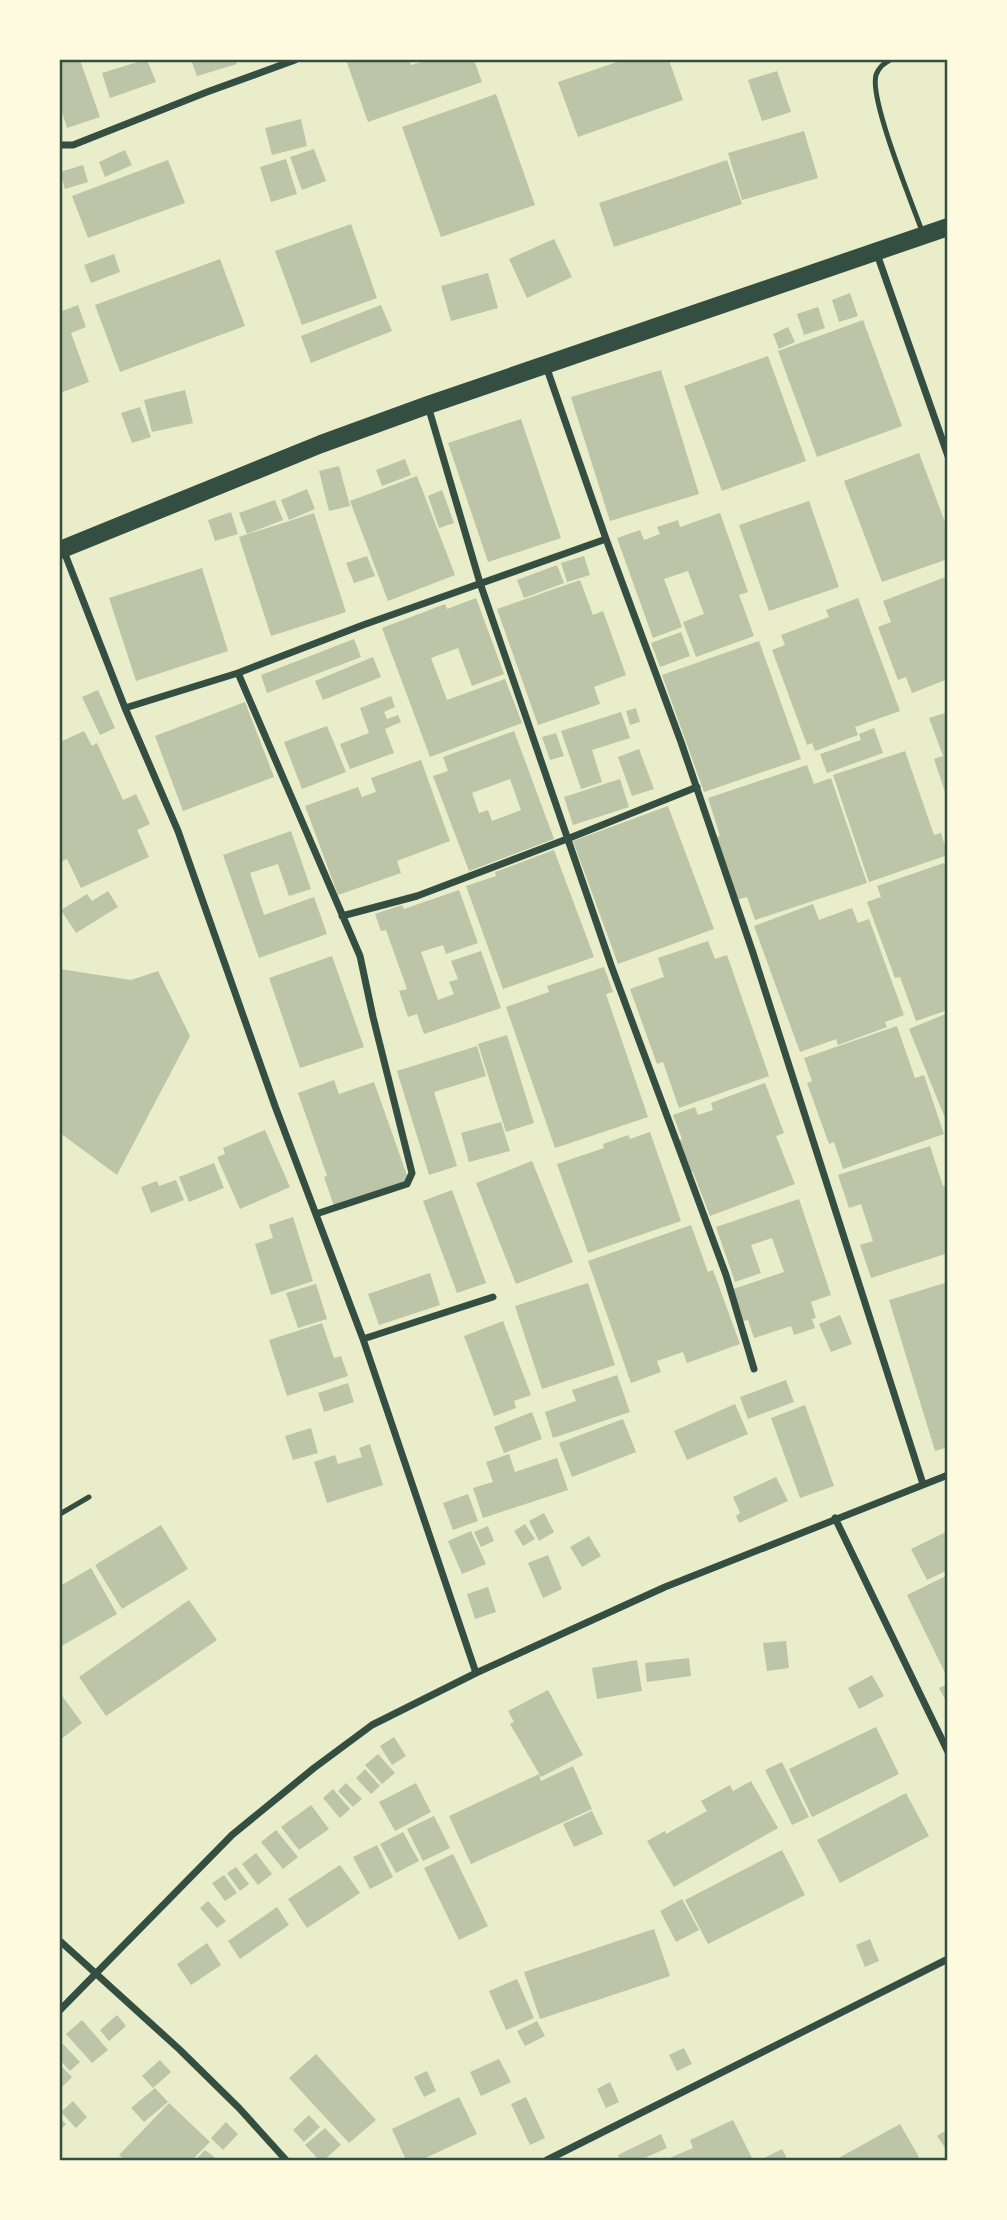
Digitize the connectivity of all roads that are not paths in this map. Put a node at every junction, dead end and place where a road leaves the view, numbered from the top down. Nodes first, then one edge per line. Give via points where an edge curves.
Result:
1 (295, 60) edge
2 (890, 60) edge
3 (60, 145) edge
4 (947, 227) edge
5 (923, 234) junction
6 (876, 250) junction
7 (545, 365) junction
8 (428, 405) junction
9 (947, 456) edge
10 (606, 539) junction
11 (61, 549) edge
12 (480, 583) junction
13 (238, 673) junction
14 (125, 708) junction
15 (697, 787) junction
16 (568, 839) junction
17 (342, 916) junction
18 (316, 1214) junction
19 (493, 1297) dead end
20 (362, 1339) junction
21 (754, 1369) dead end
22 (947, 1475) edge
23 (923, 1484) junction
24 (89, 1497) dead end
25 (60, 1514) edge
26 (835, 1518) junction
27 (476, 1673) junction
28 (947, 1752) edge
29 (60, 1941) edge
30 (947, 1959) edge
31 (94, 1973) junction
32 (60, 2010) edge
33 (286, 2161) edge
34 (547, 2161) edge

1 - 3 street via 73,145
2 - 5 lane via 875,77 877,106
4 - 5 main road
5 - 6 main road
6 - 7 main road
6 - 9 street
7 - 8 main road
7 - 10 street
8 - 11 main road
8 - 12 street
10 - 12 street
10 - 15 street
11 - 14 street
12 - 13 street
12 - 16 street
13 - 14 street
13 - 17 street
14 - 18 street via 178,831
15 - 16 street
15 - 23 street
16 - 17 street via 417,896
16 - 21 street via 726,1275
17 - 18 street via 359,956 412,1173 407,1184
18 - 20 street
19 - 20 street
20 - 27 street
22 - 23 street
23 - 26 street
24 - 25 lane
26 - 27 street via 665,1587
26 - 28 street
27 - 31 street via 372,1725 314,1768 232,1835
29 - 31 street
30 - 34 street
31 - 32 street
31 - 33 street via 239,2108

